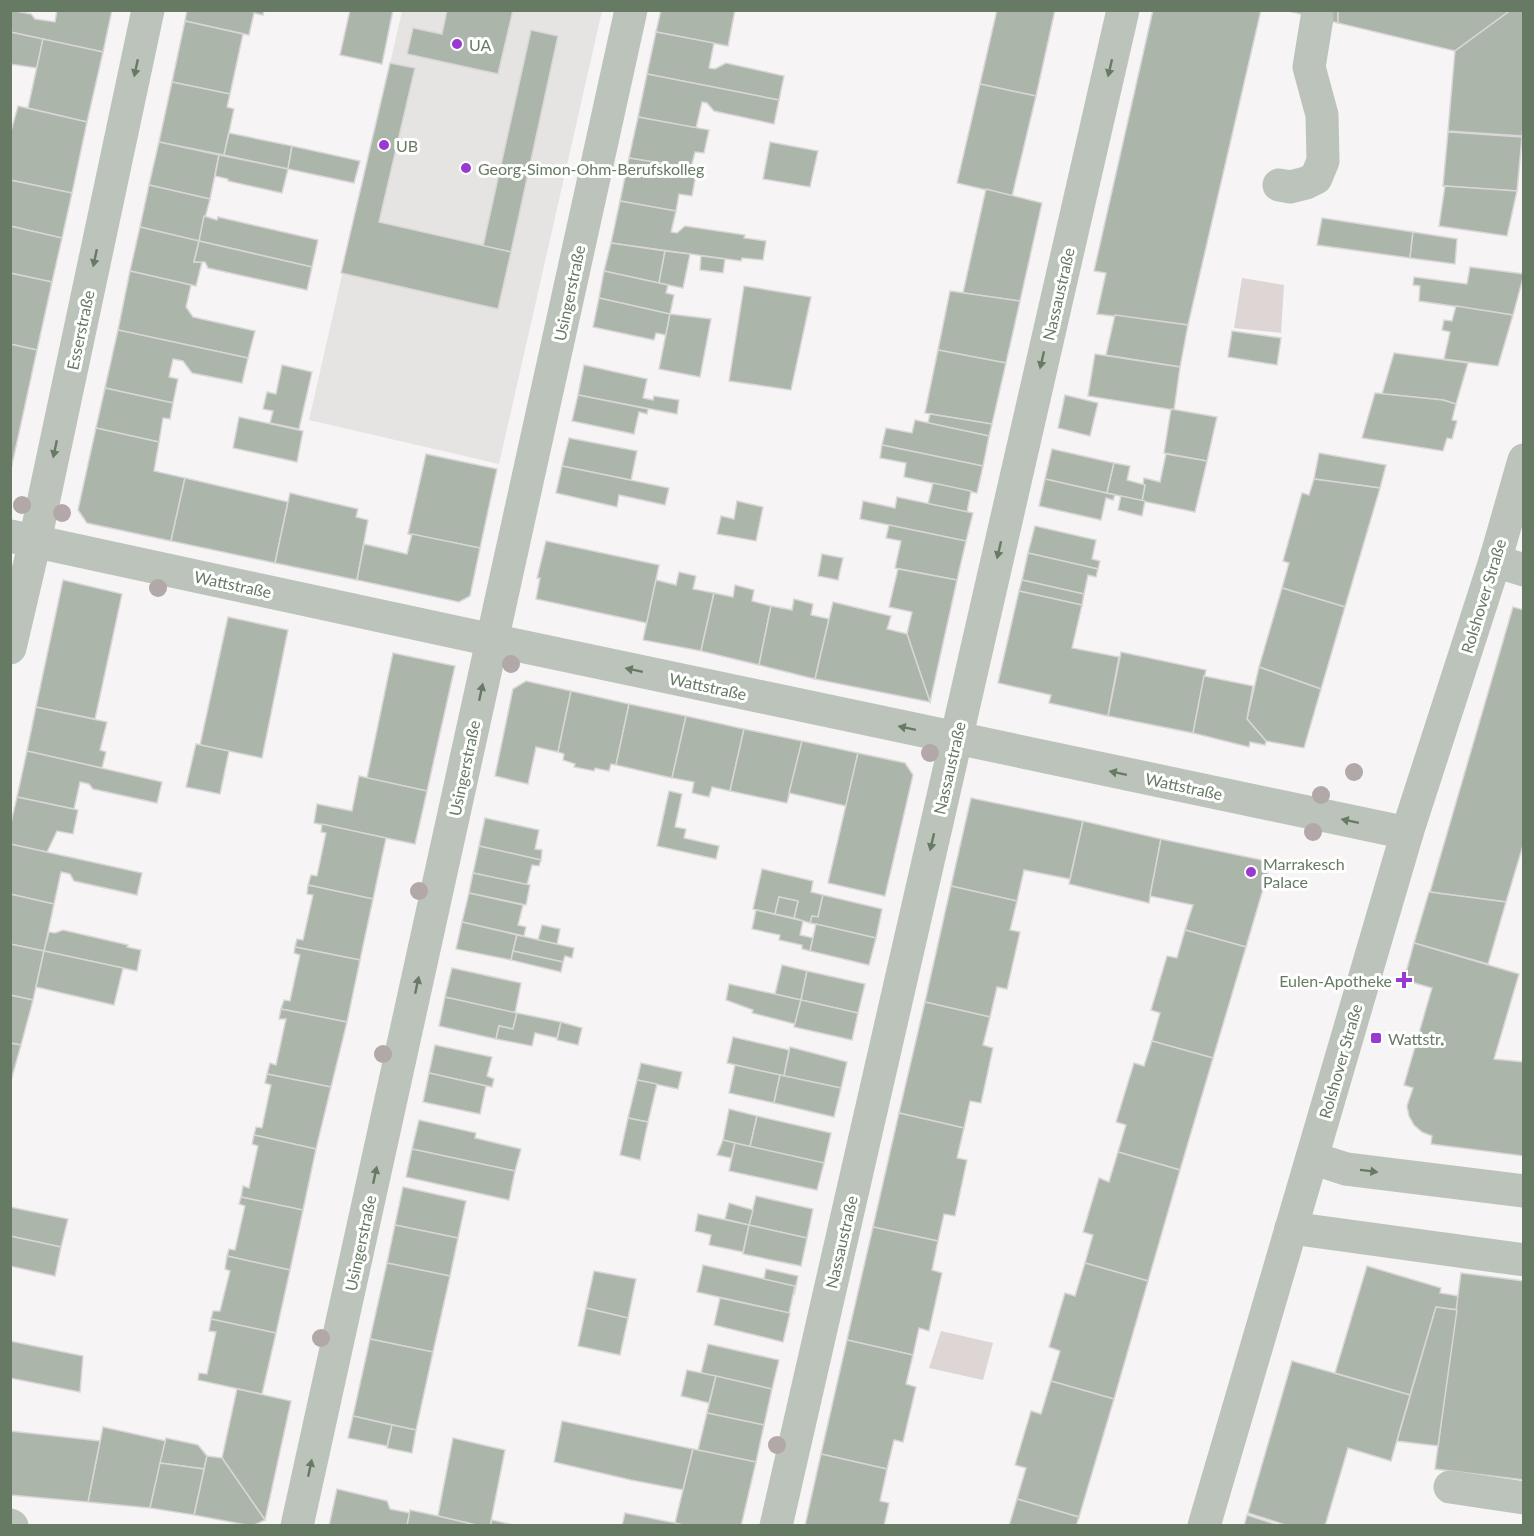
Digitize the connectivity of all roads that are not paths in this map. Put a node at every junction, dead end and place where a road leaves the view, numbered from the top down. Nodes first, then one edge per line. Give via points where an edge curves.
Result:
1 (148, 10) edge
2 (631, 10) edge
3 (1123, 10) edge
4 (1317, 18) dead end
5 (1279, 185) dead end
6 (1524, 460) edge
7 (23, 539) edge
8 (1509, 565) edge
9 (492, 640) junction
10 (10, 648) edge
11 (955, 738) junction
12 (1407, 833) junction
13 (1312, 1158) junction
14 (1524, 1191) edge
15 (1291, 1228) junction
16 (1524, 1260) edge
17 (1450, 1487) dead end
18 (1524, 1498) edge
19 (297, 1526) edge
20 (776, 1526) edge
21 (1204, 1526) edge

1 -> 7 street, Esserstraße
2 - 9 street, Usingerstraße
3 -> 11 street, Nassaustraße
4 - 5 street via 1309,67 1322,115 1323,161 1316,178 1290,187
6 - 8 street, Rolshover Straße
7 - 9 street, Wattstraße
7 - 10 street, Esserstraße
8 - 12 street, Rolshover Straße
11 -> 9 street, Wattstraße
19 -> 9 street, Usingerstraße
12 -> 11 street, Wattstraße
11 -> 20 street, Nassaustraße
12 - 13 street, Rolshover Straße
13 -> 14 street via 1346,1168
13 - 15 street, Rolshover Straße
15 - 16 street
15 - 21 street, Rolshover Straße
17 - 18 street

